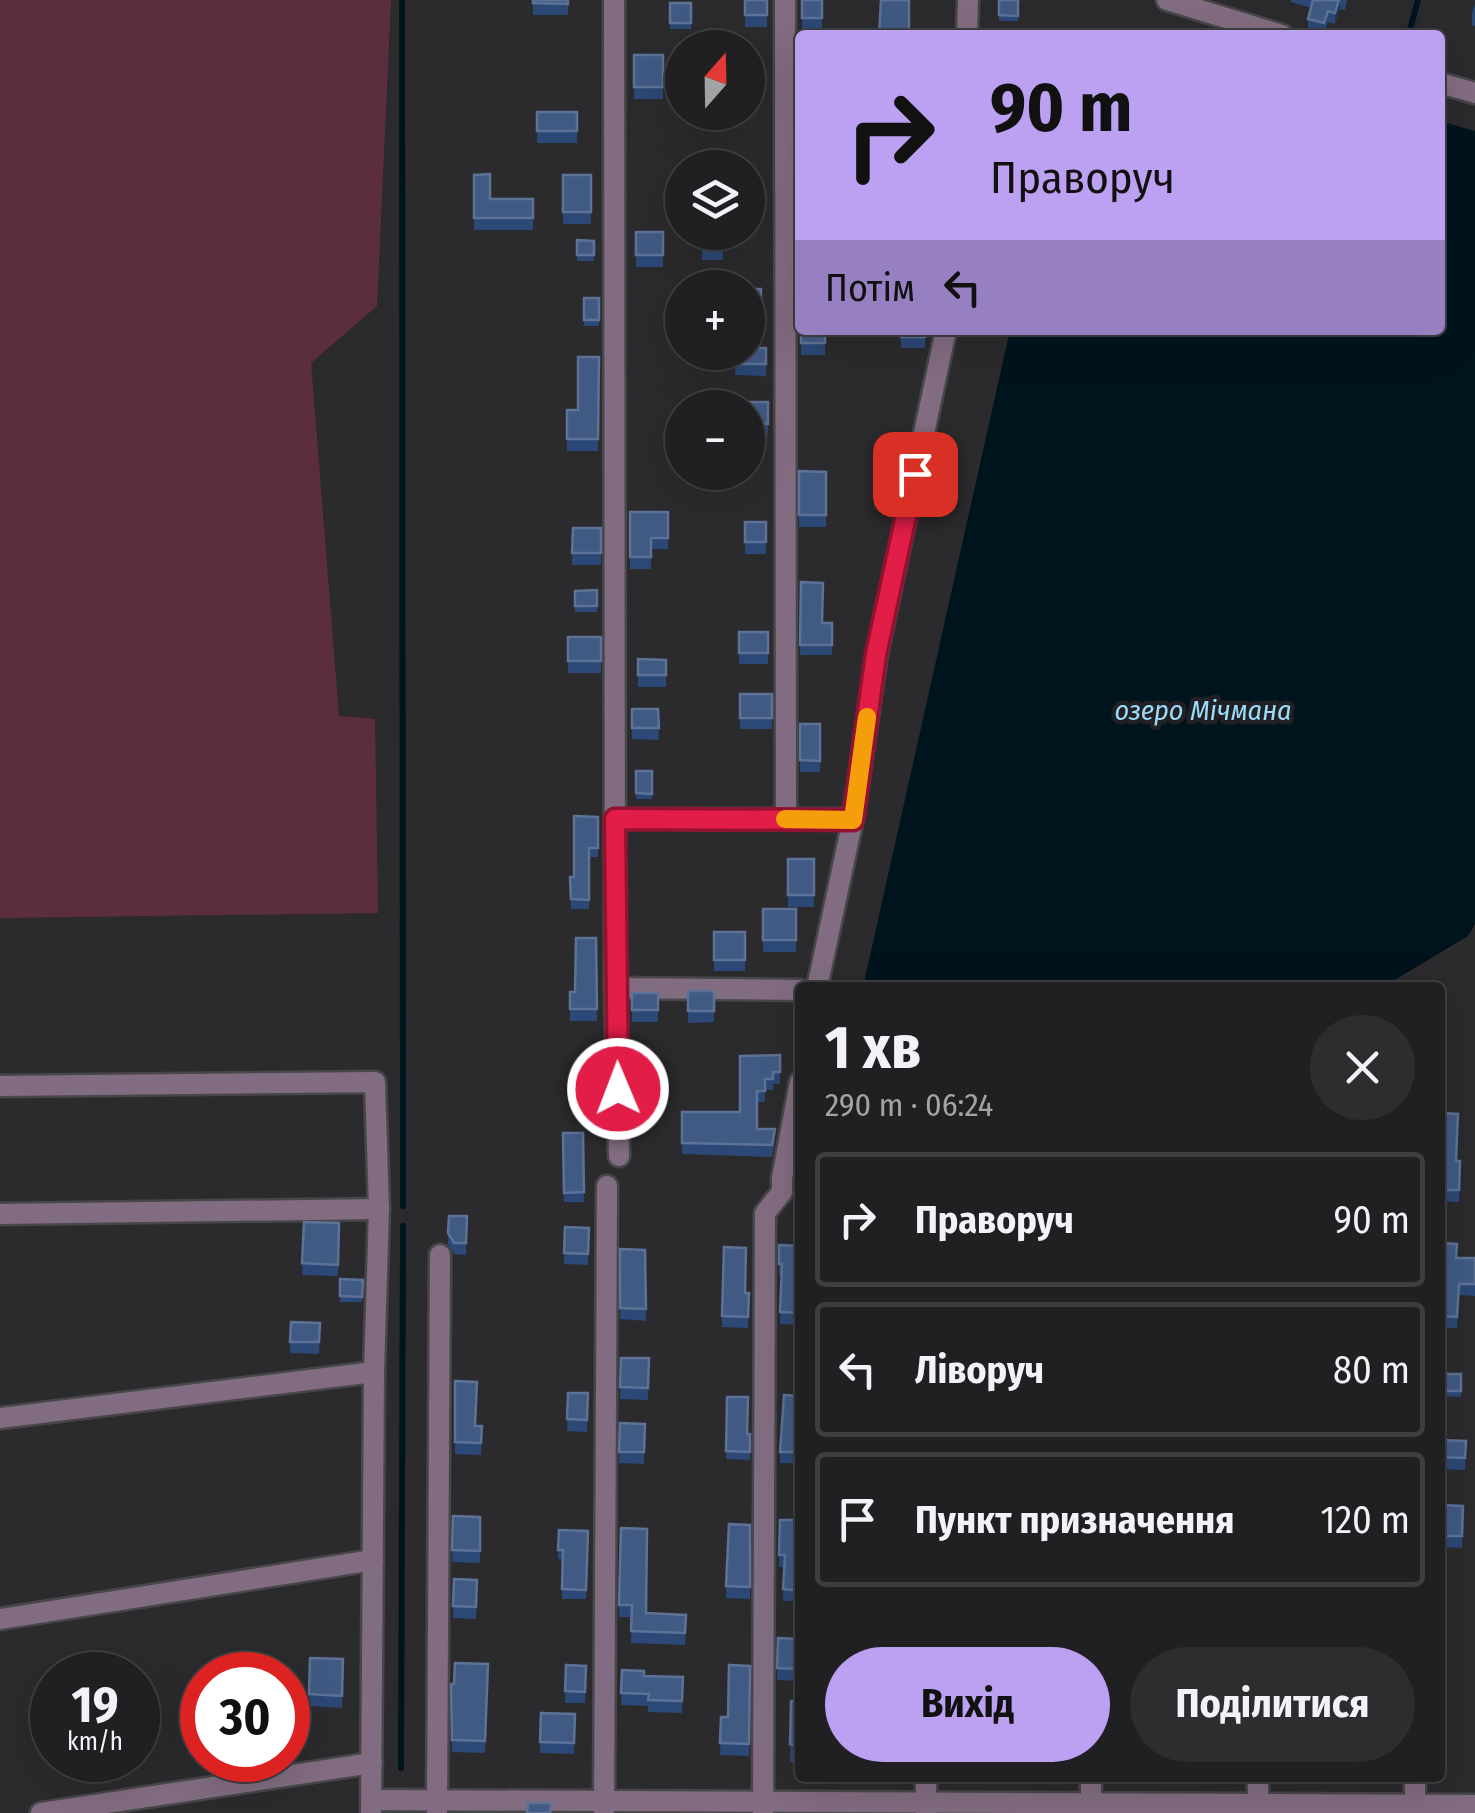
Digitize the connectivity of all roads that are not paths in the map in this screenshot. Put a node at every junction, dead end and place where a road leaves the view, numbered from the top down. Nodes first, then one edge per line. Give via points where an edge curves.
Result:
1 (614, 0) edge
2 (784, 0) edge
3 (968, 0) edge
4 (1167, 0) edge
5 (967, 30) edge
6 (1266, 30) edge
7 (1445, 85) edge
8 (1475, 94) edge
9 (945, 335) edge
10 (615, 819) junction
11 (786, 820) junction
12 (853, 820) junction
13 (818, 982) edge
14 (615, 988) junction
15 (795, 990) edge
16 (0, 1086) edge
17 (795, 1109) edge
18 (620, 1156) dead end
19 (607, 1186) dead end
20 (791, 1192) edge
21 (379, 1209) junction
22 (0, 1214) edge
23 (440, 1255) dead end
24 (374, 1372) junction
25 (0, 1418) edge
26 (373, 1560) junction
27 (0, 1620) edge
28 (372, 1763) junction
29 (926, 1782) edge
30 (1091, 1782) edge
31 (1258, 1782) edge
32 (1415, 1782) edge
33 (1475, 1804) edge
34 (371, 1806) edge
35 (437, 1807) edge
36 (604, 1807) edge
37 (763, 1807) edge
38 (926, 1808) edge
39 (1091, 1808) edge
40 (1258, 1808) edge
41 (1415, 1809) edge
42 (41, 1813) edge

1 - 10 street
2 - 11 street
3 - 5 street
4 - 6 street
7 - 8 street
9 - 12 street via 876,654
10 - 11 street
10 - 14 street
11 - 12 street
12 - 13 street
14 - 15 street
14 - 18 street
16 - 21 street via 375,1082
17 - 20 street via 782,1178
19 - 36 street
20 - 37 street via 764,1213
21 - 22 street
21 - 24 street
23 - 35 street
24 - 25 street
24 - 26 street
26 - 27 street
26 - 28 street
28 - 34 street
28 - 42 street
29 - 38 street
30 - 39 street
31 - 40 street
32 - 41 street
33 - 41 street
34 - 35 street
35 - 36 street
36 - 37 street
37 - 38 street
38 - 39 street
39 - 40 street
40 - 41 street

